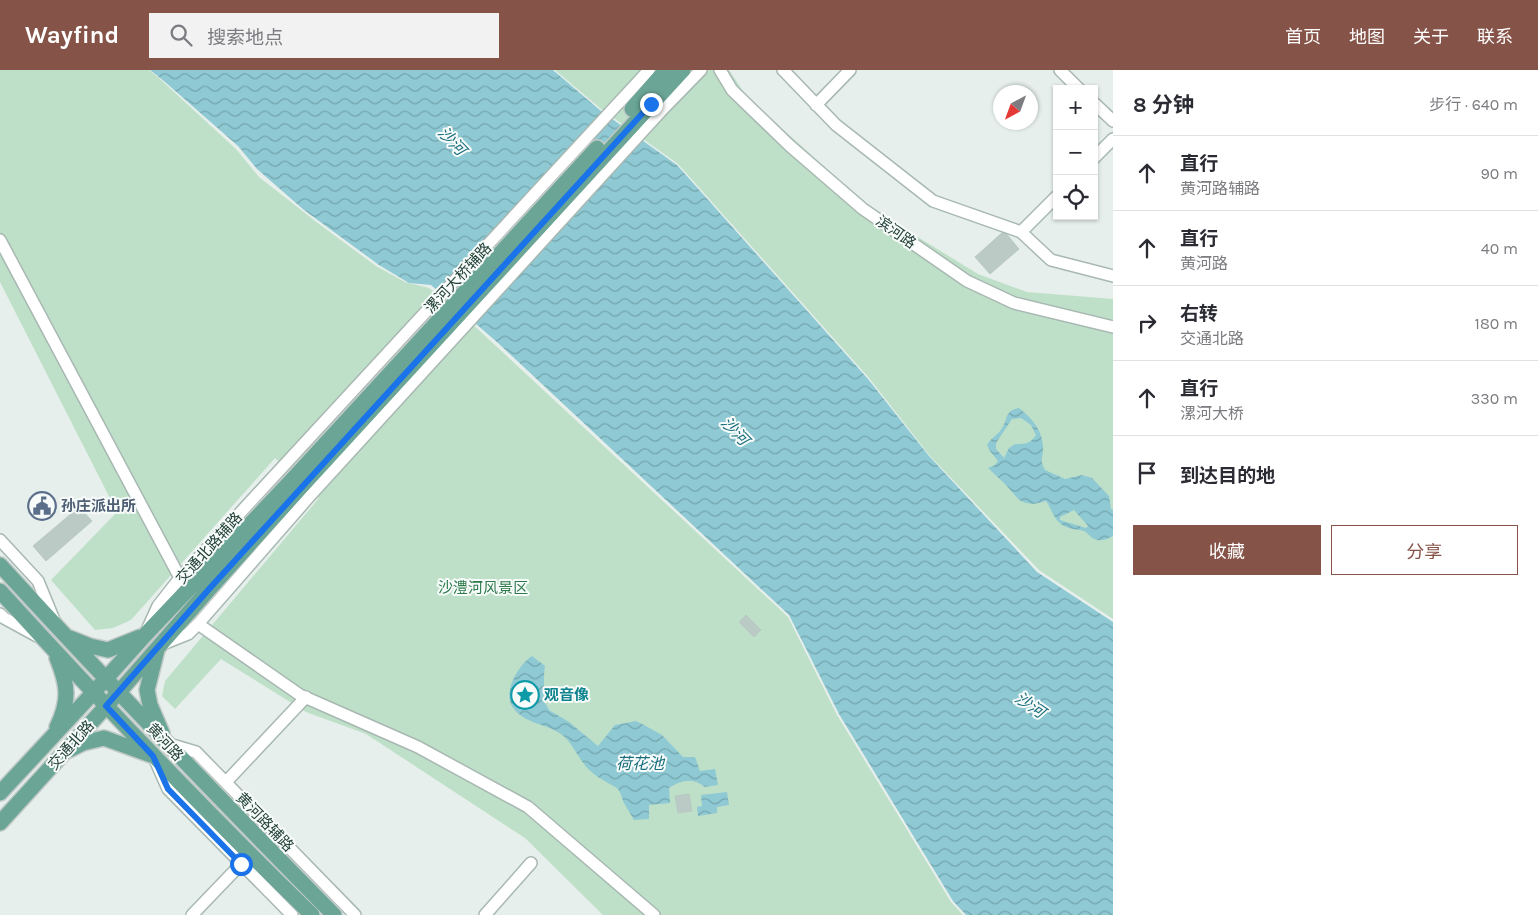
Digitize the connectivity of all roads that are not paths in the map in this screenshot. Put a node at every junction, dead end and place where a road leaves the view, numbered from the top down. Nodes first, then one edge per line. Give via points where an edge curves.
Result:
1 (649, 70) edge
2 (666, 70) edge
3 (683, 70) edge
4 (701, 70) edge
5 (720, 70) edge
6 (783, 70) edge
7 (850, 70) edge
8 (1060, 70) edge
9 (1075, 85) edge
10 (647, 100) junction
11 (816, 105) junction
12 (1098, 107) edge
13 (1113, 121) edge
14 (1113, 139) edge
15 (1098, 154) edge
16 (1053, 200) edge
17 (1021, 232) junction
18 (0, 240) edge
19 (1113, 276) edge
20 (1113, 327) edge
21 (296, 483) junction
22 (0, 540) edge
23 (0, 565) edge
24 (180, 578) junction
25 (0, 591) edge
26 (0, 614) edge
27 (198, 624) junction
28 (60, 631) junction
29 (146, 634) junction
30 (49, 645) junction
31 (159, 646) junction
32 (106, 678) junction
33 (119, 692) junction
34 (93, 693) junction
35 (306, 698) junction
36 (106, 706) junction
37 (51, 738) junction
38 (166, 744) junction
39 (63, 753) junction
40 (153, 756) junction
41 (226, 782) junction
42 (0, 793) edge
43 (0, 823) edge
44 (531, 862) dead end
45 (241, 864) junction
46 (192, 915) edge
47 (292, 915) edge
48 (312, 915) edge
49 (334, 915) edge
50 (355, 915) edge
51 (484, 915) edge
52 (654, 915) edge

1 - 10 street
2 - 10 main road
3 - 10 main road
4 - 10 street
5 - 20 street, 滨河路 via 732,90 863,209 968,281 1014,303
6 - 11 street
7 - 11 street
8 - 9 street
10 - 21 main road
10 - 21 street, 漯河大桥辅路
11 - 17 street via 836,126 933,201
12 - 13 street
14 - 15 street
16 - 17 street
17 - 19 street via 1051,260
18 - 24 street
21 - 24 street, 交通北路辅路
21 - 27 street
21 - 29 main road, 交通北路
21 - 31 main road, 交通北路
22 - 28 street via 38,581
23 - 28 main road, 黄河路
24 - 29 street, 交通北路辅路 via 158,606
25 - 30 main road, 黄河路
26 - 30 street
27 - 31 street via 188,634
27 - 35 street
28 - 29 main road via 90,646 108,650
28 - 32 main road, 黄河路
29 - 32 main road, 交通北路
30 - 34 main road, 黄河路
30 - 37 main road via 64,677 67,698
31 - 33 main road, 交通北路
31 - 38 main road via 147,690
32 - 33 main road, 黄河路
32 - 34 main road, 交通北路
33 - 36 main road, 交通北路
33 - 38 main road, 黄河路
34 - 36 main road, 黄河路
34 - 37 main road, 交通北路
35 - 41 street
35 - 52 street via 418,746 528,807
36 - 39 main road, 交通北路
36 - 40 main road, 黄河路
37 - 42 main road, 交通北路
38 - 41 street, 黄河路辅路 via 196,752
38 - 49 main road, 黄河路
39 - 40 main road via 83,743 104,738
39 - 43 main road, 交通北路
40 - 45 street via 168,789
40 - 48 main road, 黄河路
41 - 50 street, 黄河路辅路
44 - 51 street
45 - 46 street
45 - 47 street

